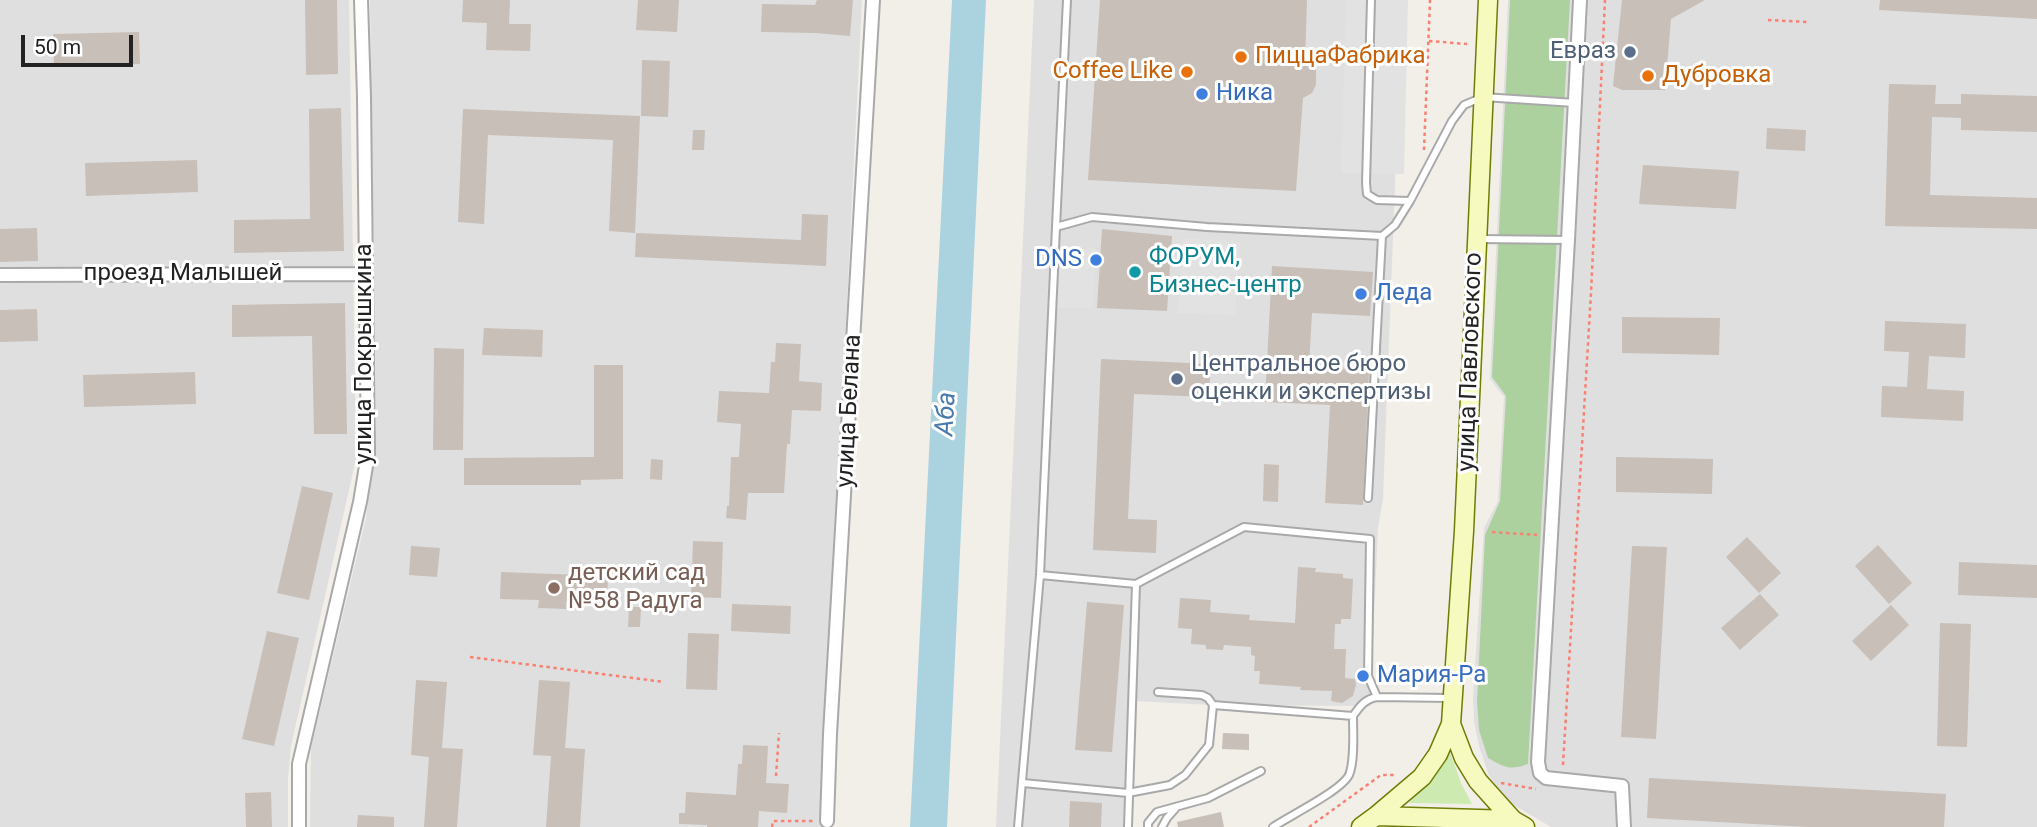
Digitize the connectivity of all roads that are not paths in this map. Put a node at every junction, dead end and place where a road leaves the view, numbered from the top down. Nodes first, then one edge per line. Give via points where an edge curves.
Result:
1 (361, 0) edge
2 (873, 0) edge
3 (1067, 0) edge
4 (1371, 0) edge
5 (1488, 0) edge
6 (1580, 0) edge
7 (1483, 97) junction
8 (1575, 103) junction
9 (1410, 201) junction
10 (1056, 227) junction
11 (1382, 236) junction
12 (1476, 239) junction
13 (1568, 240) junction
14 (366, 274) junction
15 (0, 275) edge
16 (1368, 498) dead end
17 (1040, 575) junction
18 (1136, 584) junction
19 (1158, 692) dead end
20 (1377, 697) junction
21 (1452, 698) junction
22 (1213, 705) junction
23 (1353, 716) junction
24 (1451, 724) junction
25 (1261, 771) dead end
26 (1023, 783) junction
27 (1128, 793) junction
28 (1176, 808) junction
29 (827, 821) road end
30 (1369, 822) edge
31 (1519, 824) edge
32 (299, 827) edge
33 (1018, 827) edge
34 (1128, 827) edge
35 (1148, 827) edge
36 (1162, 827) edge
37 (1273, 827) edge
38 (1624, 827) edge

1 - 14 street, улица Покрышкина
2 - 29 street, улица Белана
3 - 10 lane
4 - 9 lane via 1367,194 1377,200
5 - 7 main road, улица Павловского
6 - 8 street
7 - 8 lane
7 - 9 lane via 1464,105 1452,121
7 - 12 main road, улица Павловского
8 - 13 street
9 - 11 lane
10 - 11 lane via 1092,217
10 - 17 lane
11 - 16 lane
12 - 13 lane
12 - 21 main road, улица Павловского
13 - 38 street via 1538,762 1546,778 1622,786
14 - 15 street, проезд Малышей
14 - 32 street, улица Покрышкина via 368,454 299,764
17 - 18 lane
17 - 26 lane
18 - 20 lane via 1244,527 1370,539 1368,676
18 - 27 lane
19 - 22 lane via 1202,695
20 - 21 lane
20 - 23 lane via 1362,704
21 - 24 main road, улица Павловского
22 - 23 lane
22 - 27 lane via 1209,745 1185,775 1170,785
23 - 37 lane via 1349,776
24 - 30 main road, улица Павловского via 1422,777
24 - 31 main road, улица Павловского via 1478,781
25 - 28 lane via 1208,798
26 - 27 lane
26 - 33 lane
27 - 34 lane
28 - 35 lane via 1157,812
28 - 36 lane
30 - 31 main road

